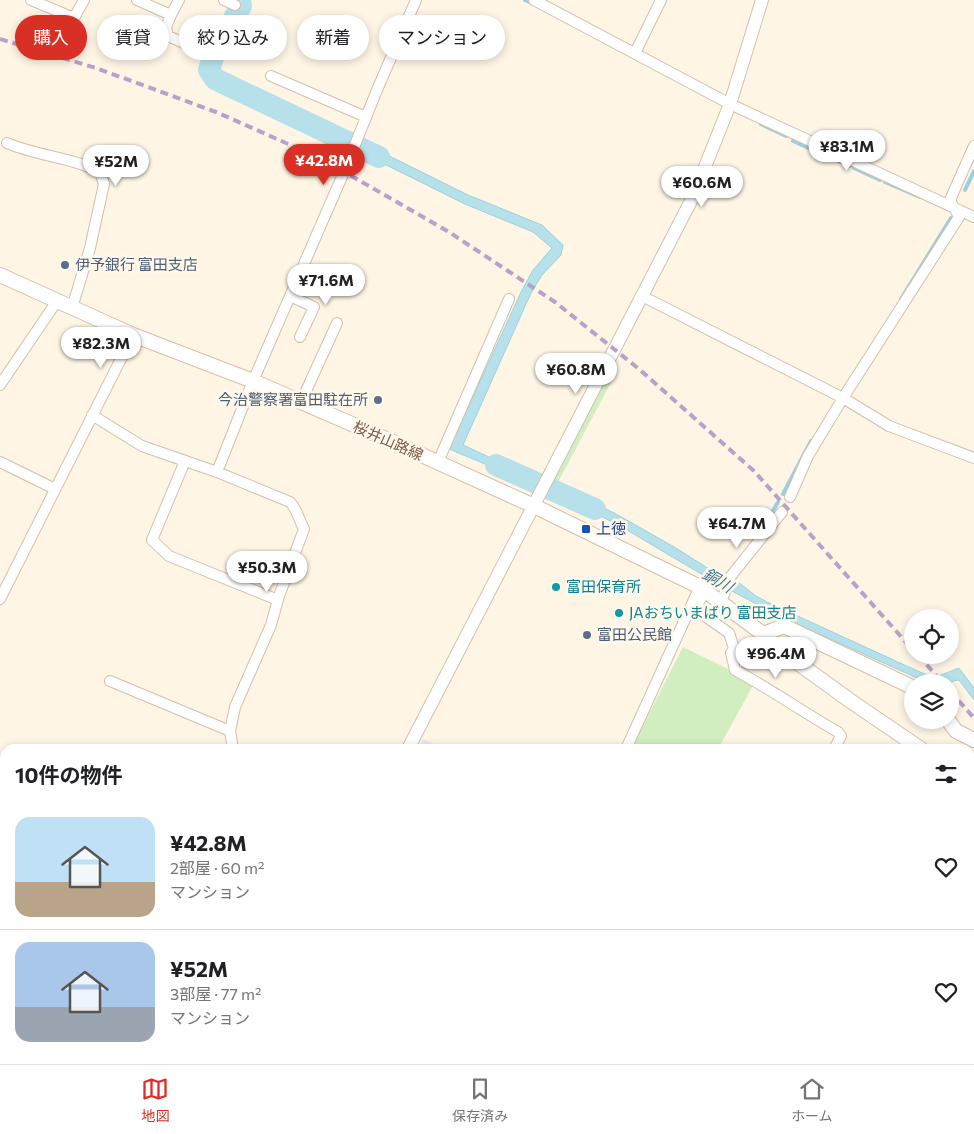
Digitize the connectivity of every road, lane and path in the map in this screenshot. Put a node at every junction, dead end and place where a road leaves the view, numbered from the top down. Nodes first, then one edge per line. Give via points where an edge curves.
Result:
1 (31, 0) edge
2 (84, 0) edge
3 (137, 0) edge
4 (179, 0) edge
5 (224, 0) edge
6 (416, 0) edge
7 (534, 0) edge
8 (661, 0) edge
9 (762, 0) edge
10 (235, 5) dead end
11 (171, 15) junction
12 (179, 41) edge
13 (635, 53) junction
14 (271, 76) dead end
15 (730, 104) junction
16 (366, 118) junction
17 (7, 143) dead end
18 (974, 146) edge
19 (954, 207) junction
20 (974, 217) edge
21 (0, 275) edge
22 (290, 296) junction
23 (642, 296) junction
24 (509, 299) dead end
25 (57, 301) junction
26 (72, 308) junction
27 (337, 323) dead end
28 (132, 335) junction
29 (300, 338) dead end
30 (253, 382) junction
31 (0, 385) edge
32 (843, 398) junction
33 (301, 402) junction
34 (92, 415) junction
35 (974, 458) edge
36 (185, 461) junction
37 (0, 462) edge
38 (438, 462) junction
39 (217, 472) junction
40 (55, 489) junction
41 (790, 498) dead end
42 (534, 506) junction
43 (782, 512) dead end
44 (702, 588) junction
45 (0, 599) edge
46 (278, 600) junction
47 (721, 602) junction
48 (763, 634) junction
49 (110, 681) dead end
50 (904, 683) edge
51 (955, 729) edge
52 (230, 731) junction
53 (974, 740) edge
54 (232, 744) edge
55 (411, 744) edge
56 (628, 744) edge
57 (837, 744) edge
58 (914, 744) edge

1 - 2 street via 74,18
3 - 11 street
4 - 11 street
5 - 10 street
6 - 16 street
7 - 13 street
8 - 13 street
9 - 15 street
11 - 12 street via 166,27 168,36
13 - 15 street
14 - 16 street
15 - 19 street
15 - 23 street via 693,197
16 - 22 street
17 - 26 street via 100,172 104,184
18 - 19 street via 950,200
19 - 20 street
19 - 32 street via 959,217
21 - 25 main road, 桜井山路線
22 - 29 street via 314,307
22 - 30 street
23 - 32 street
23 - 42 street
24 - 38 street
25 - 26 main road, 桜井山路線
25 - 31 street
26 - 28 main road, 桜井山路線
27 - 33 street
28 - 30 main road, 桜井山路線
28 - 34 street
30 - 33 main road, 桜井山路線
30 - 39 street
32 - 35 street via 889,426
32 - 41 street via 808,456
33 - 38 main road, 桜井山路線
34 - 36 street via 142,446
34 - 40 street
36 - 39 street
36 - 46 street via 152,540 169,556
37 - 40 street
38 - 42 main road, 桜井山路線
39 - 46 street via 290,502 295,507 304,529
40 - 45 street
42 - 44 main road, 桜井山路線
42 - 55 street
43 - 47 street via 731,576
44 - 47 main road, 桜井山路線
44 - 56 street
44 - 57 street via 698,604 702,614 729,633 734,648 730,652 735,670 838,732 841,736
46 - 52 street via 271,625 235,707
47 - 48 main road, 桜井山路線
48 - 50 main road via 784,626
48 - 58 main road, 桜井山路線 via 784,653
49 - 52 street
51 - 53 main road
52 - 54 street

